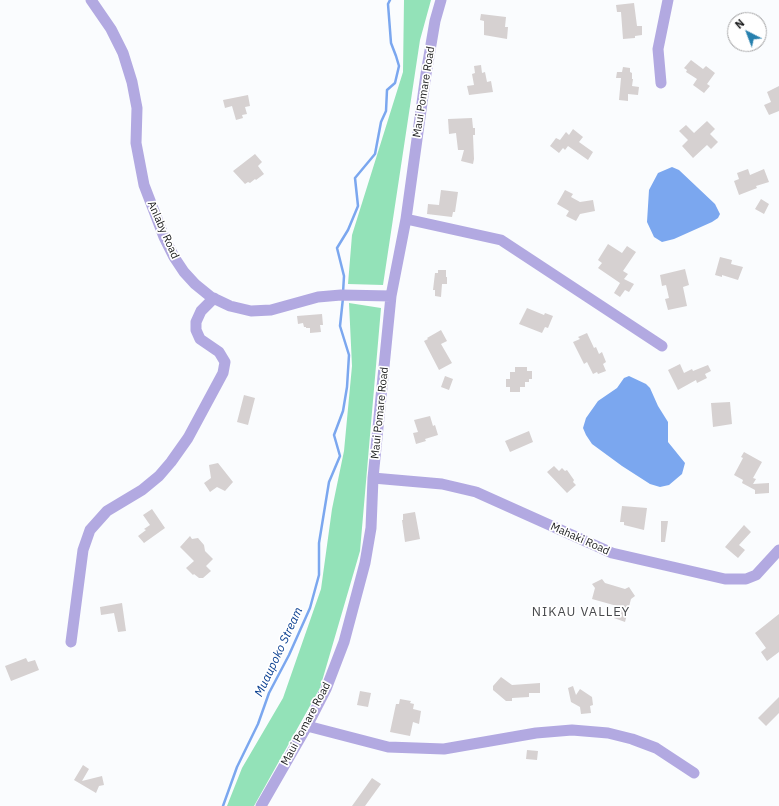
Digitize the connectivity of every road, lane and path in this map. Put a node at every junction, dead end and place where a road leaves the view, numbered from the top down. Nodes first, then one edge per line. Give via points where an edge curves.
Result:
1 (91, 0) edge
2 (441, 0) edge
3 (668, 0) edge
4 (661, 83) dead end
5 (406, 219) junction
6 (391, 296) junction
7 (214, 298) junction
8 (662, 346) dead end
9 (373, 478) junction
10 (779, 550) edge
11 (71, 642) dead end
12 (307, 726) junction
13 (694, 773) dead end
14 (261, 806) edge

1 - 7 street, Anlaby Road via 111,29 123,53 132,82 137,108 136,143 144,185 164,237 184,272
2 - 5 street, Maui Pomare Road via 426,74
3 - 4 street via 658,49
5 - 6 street, Maui Pomare Road
5 - 8 street via 501,240
6 - 7 street, Anlaby Road via 318,297 271,310 251,311 230,306
6 - 9 street, Maui Pomare Road
7 - 11 street via 201,311 196,322 196,330 200,340 219,352 225,362 223,373 188,438 171,462 142,490 107,511 90,530 83,550
9 - 10 street, Mahaki Road via 442,484 476,492 612,553 725,579 746,579 756,576
9 - 12 street, Maui Pomare Road via 371,528 365,563 344,642 326,689
12 - 13 street via 388,747 444,749 536,733 572,730 608,734 632,738 656,748
12 - 14 street, Maui Pomare Road

